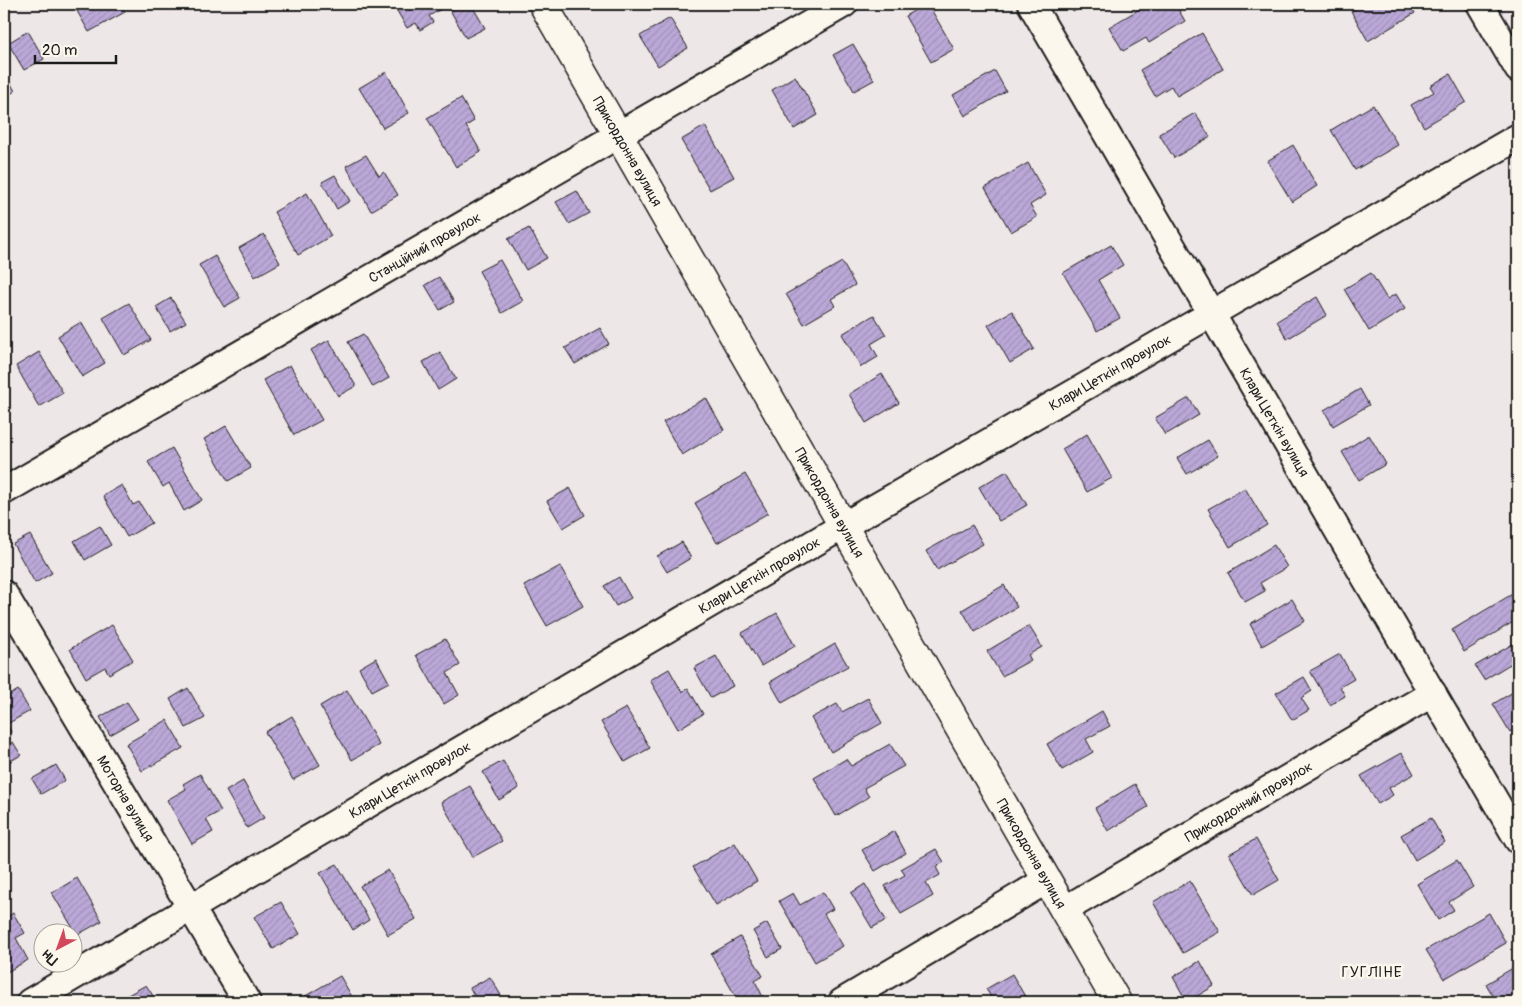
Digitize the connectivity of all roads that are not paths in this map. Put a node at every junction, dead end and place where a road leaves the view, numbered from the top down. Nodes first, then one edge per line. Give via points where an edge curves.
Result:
1 (543, 4) edge
2 (844, 4) edge
3 (1031, 4) edge
4 (1480, 4) edge
5 (1518, 69) edge
6 (618, 135) junction
7 (1518, 138) edge
8 (1211, 314) junction
9 (4, 490) edge
10 (843, 526) junction
11 (4, 594) edge
12 (1433, 693) junction
13 (1518, 840) edge
14 (1047, 880) junction
15 (191, 908) junction
16 (1064, 910) junction
17 (30, 1002) edge
18 (247, 1002) edge
19 (842, 1002) edge
20 (1117, 1002) edge

1 - 6 street, Прикордонна вулиця
2 - 6 street, Станційний провулок
3 - 8 street, Клари Цеткін вулиця
4 - 5 street
6 - 9 street, Станційний провулок
6 - 10 street, Прикордонна вулиця
7 - 8 street, Клари Цеткін провулок
8 - 10 street, Клари Цеткін провулок
8 - 12 street, Клари Цеткін вулиця
10 - 14 street, Прикордонна вулиця
10 - 15 street, Клари Цеткін провулок
11 - 15 street, Моторна вулиця
12 - 13 street, Клари Цеткін вулиця
12 - 16 street, Прикордонний провулок
14 - 16 street, Прикордонна вулиця
14 - 19 street
15 - 17 street, Клари Цеткін провулок
15 - 18 street, Моторна вулиця
16 - 20 street, Прикордонна вулиця

